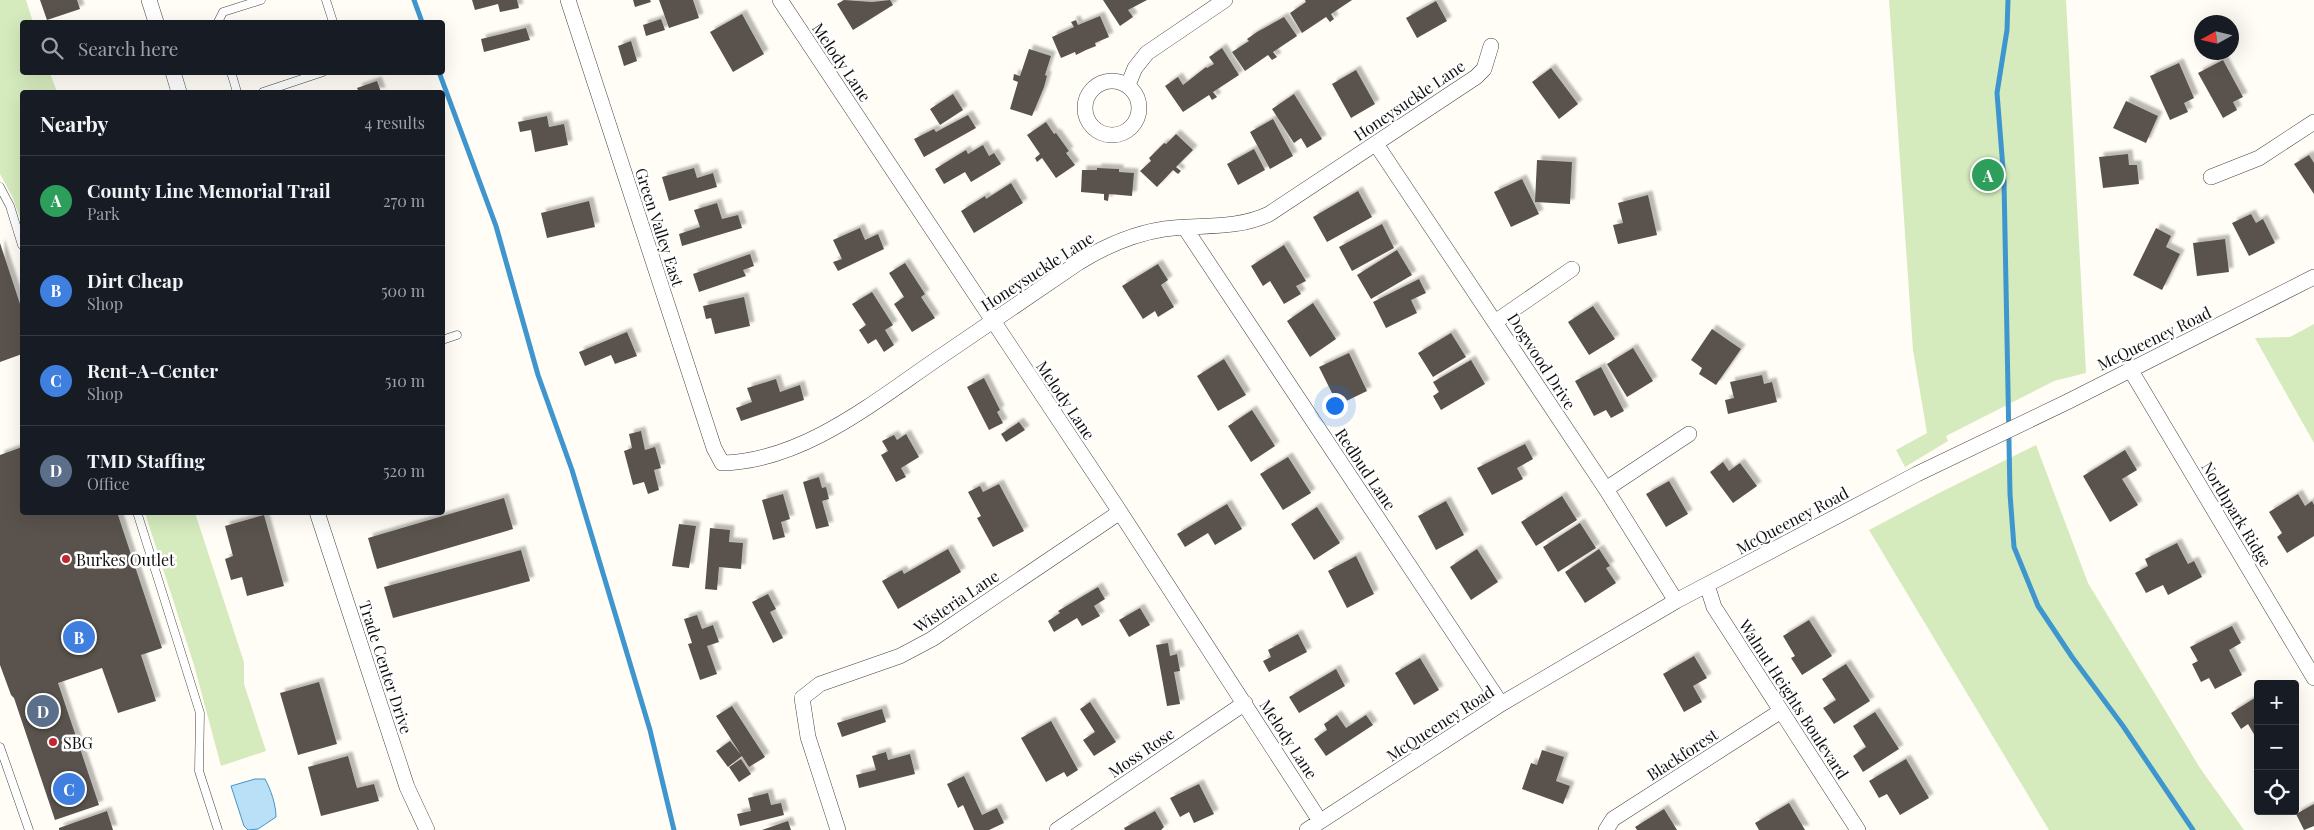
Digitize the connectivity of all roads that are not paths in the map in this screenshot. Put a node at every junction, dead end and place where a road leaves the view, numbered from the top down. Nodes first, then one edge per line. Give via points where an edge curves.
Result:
1 (149, 0) edge
2 (261, 0) edge
3 (326, 0) edge
4 (568, 0) edge
5 (780, 0) edge
6 (1225, 0) edge
7 (155, 20) edge
8 (219, 20) edge
9 (332, 20) edge
10 (1491, 46) dead end
11 (174, 75) edge
12 (232, 75) edge
13 (314, 75) edge
14 (1128, 85) dead end
15 (178, 90) edge
16 (236, 90) edge
17 (269, 90) edge
18 (2314, 122) edge
19 (1376, 144) junction
20 (2211, 177) dead end
21 (0, 187) edge
22 (1185, 228) junction
23 (20, 238) edge
24 (1572, 269) dead end
25 (2314, 277) edge
26 (993, 321) junction
27 (1495, 322) junction
28 (458, 335) dead end
29 (445, 339) edge
30 (2130, 369) junction
31 (1689, 434) dead end
32 (722, 463) joint
33 (1606, 490) junction
34 (1120, 512) junction
35 (138, 515) edge
36 (318, 515) edge
37 (1707, 585) junction
38 (1676, 601) junction
39 (2314, 678) edge
40 (1245, 703) junction
41 (1501, 704) junction
42 (1781, 711) junction
43 (0, 747) edge
44 (1320, 821) junction
45 (29, 830) edge
46 (218, 830) edge
47 (427, 830) edge
48 (838, 830) edge
49 (1057, 830) edge
50 (1307, 830) edge
51 (1606, 830) edge
52 (1858, 830) edge

1 - 7 street
2 - 8 lane via 223,12
3 - 9 lane
4 - 32 street, Green Valley East via 714,448
5 - 26 street, Melody Lane
6 - 14 street via 1147,53 1135,68
10 - 19 street, Honeysuckle Lane via 1484,69 1476,77
11 - 15 street
12 - 16 lane
13 - 17 lane
18 - 20 street via 2259,158
19 - 22 street, Honeysuckle Lane via 1260,218 1236,225
19 - 27 street, Dogwood Drive
21 - 23 lane
22 - 26 street, Honeysuckle Lane via 1140,234 1108,246
22 - 41 street, Redbud Lane
24 - 27 street
25 - 30 street, McQueeney Road
26 - 32 street, Honeysuckle Lane via 831,429 775,453
26 - 34 street, Melody Lane
27 - 33 street, Dogwood Drive
28 - 29 lane
30 - 37 street, McQueeney Road via 1917,474
30 - 39 street, Northpark Ridge
31 - 33 street
33 - 38 street, Dogwood Drive
34 - 40 street, Melody Lane
34 - 48 street, Wisteria Lane via 932,639 900,656 820,684 802,698 808,737
35 - 46 lane via 200,713 199,771
36 - 47 street, Trade Center Drive via 408,787
37 - 38 street, McQueeney Road
37 - 42 street, Walnut Heights Boulevard via 1714,607
38 - 41 street, McQueeney Road
40 - 44 street, Melody Lane
40 - 49 street, Moss Rose
41 - 44 street, McQueeney Road
42 - 51 street, Blackforest via 1613,819
42 - 52 street, Walnut Heights Boulevard
43 - 45 lane
44 - 50 street, McQueeney Road

